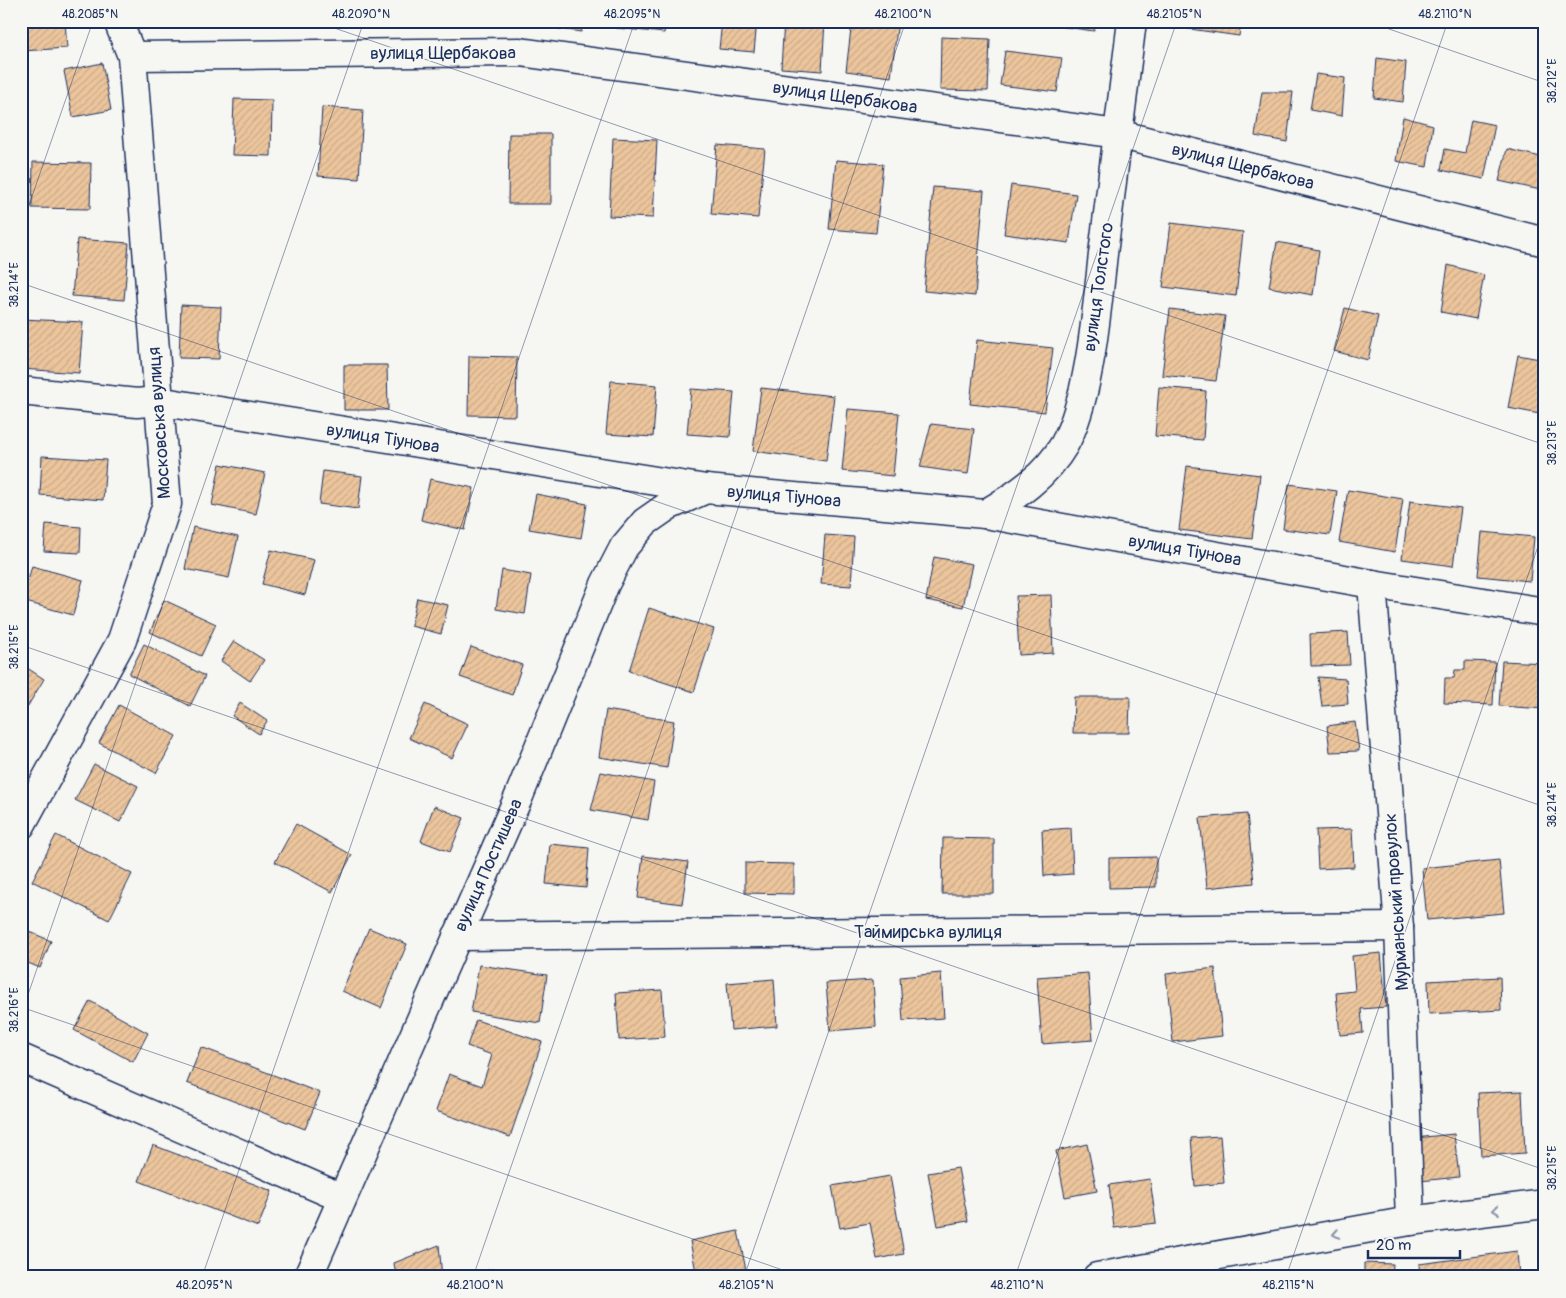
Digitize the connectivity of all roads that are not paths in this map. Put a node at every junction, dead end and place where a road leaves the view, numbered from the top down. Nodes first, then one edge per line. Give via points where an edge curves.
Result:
1 (118, 21) edge
2 (1132, 21) edge
3 (132, 56) junction
4 (1118, 134) junction
5 (1545, 242) edge
6 (21, 391) edge
7 (157, 401) junction
8 (706, 489) junction
9 (985, 514) junction
10 (1372, 584) junction
11 (1545, 612) edge
12 (21, 824) edge
13 (1399, 928) junction
14 (458, 936) junction
15 (21, 1058) edge
16 (342, 1198) junction
17 (1545, 1204) edge
18 (1410, 1221) junction
19 (308, 1277) edge
20 (1097, 1277) edge

1 - 3 street, Московська вулиця
2 - 4 street, вулиця Толстого
3 - 4 street, вулиця Щербакова via 520,52
3 - 7 street, Московська вулиця
4 - 5 street, вулиця Щербакова
4 - 9 street, вулиця Толстого via 1097,305 1078,412 1064,445 1043,473 1012,498
6 - 7 street, вулиця Тіунова via 137,404
7 - 8 street, вулиця Тіунова
7 - 12 street, Московська вулиця via 167,504 122,640
8 - 9 street, вулиця Тіунова
8 - 14 street, вулиця Постишева via 668,506 645,522 624,547 605,584
9 - 10 street, вулиця Тіунова
10 - 11 street, вулиця Тіунова
10 - 13 street, Мурманський провулок
13 - 14 street, Таймирська вулиця
13 - 18 street, Мурманський провулок
14 - 16 street, вулиця Постишева
15 - 16 street
16 - 19 street, вулиця Постишева
17 -> 18 street
18 -> 20 street

